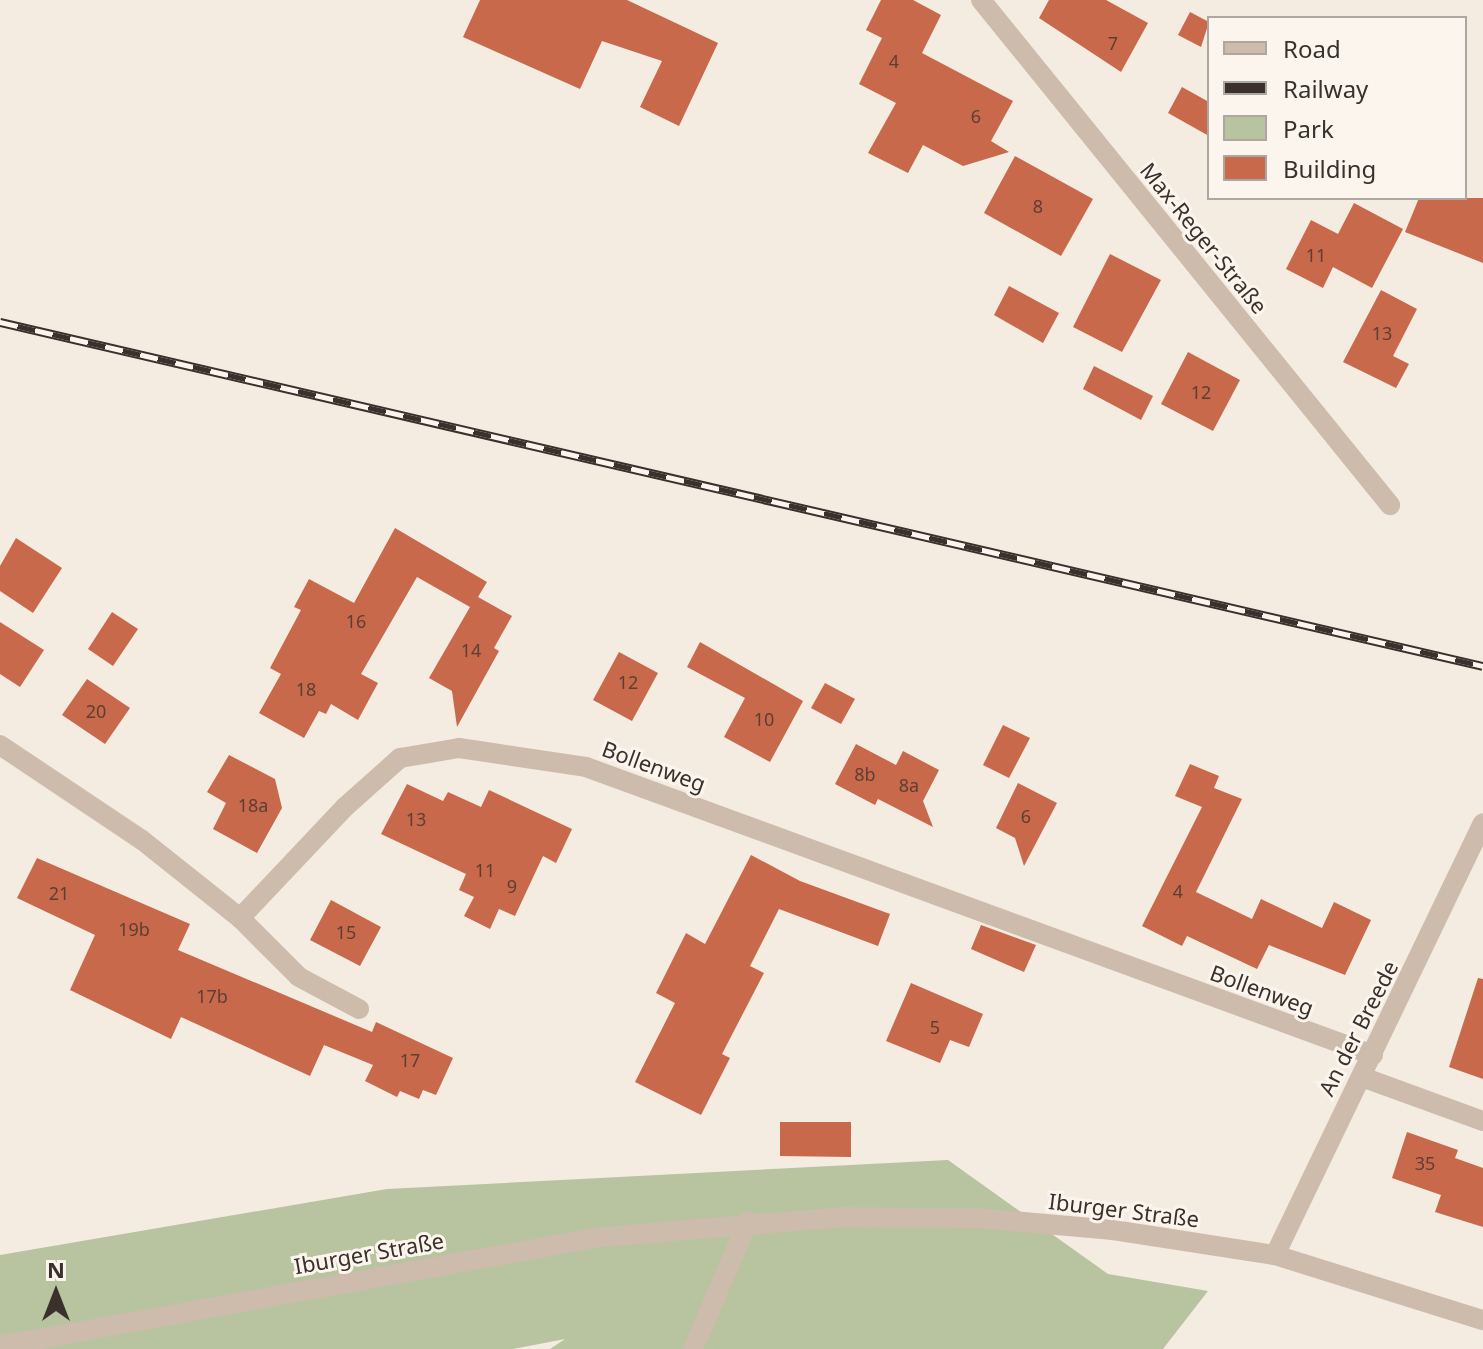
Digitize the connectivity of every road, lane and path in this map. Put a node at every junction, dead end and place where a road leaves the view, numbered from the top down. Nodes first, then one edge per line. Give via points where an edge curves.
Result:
1 (981, 0) edge
2 (1390, 505) dead end
3 (0, 745) edge
4 (1483, 823) edge
5 (1477, 854) edge
6 (240, 918) junction
7 (359, 1009) dead end
8 (1373, 1055) junction
9 (1362, 1077) junction
10 (1483, 1121) edge
11 (748, 1221) junction
12 (1275, 1255) junction
13 (1483, 1320) edge
14 (0, 1346) edge
15 (693, 1349) edge

1 - 2 street, Max-Reger-Straße
3 - 6 street via 142,840
4 - 5 street, An der Breede
5 - 8 street, An der Breede
6 - 7 street via 299,977
6 - 8 street, Bollenweg via 345,807 400,758 459,748 586,767
8 - 9 street, An der Breede
9 - 10 street
9 - 12 street, An der Breede
11 - 12 street, Iburger Straße via 977,1218 1113,1230
11 - 14 street, Iburger Straße via 601,1237
11 - 15 street
12 - 13 street, Iburger Straße

